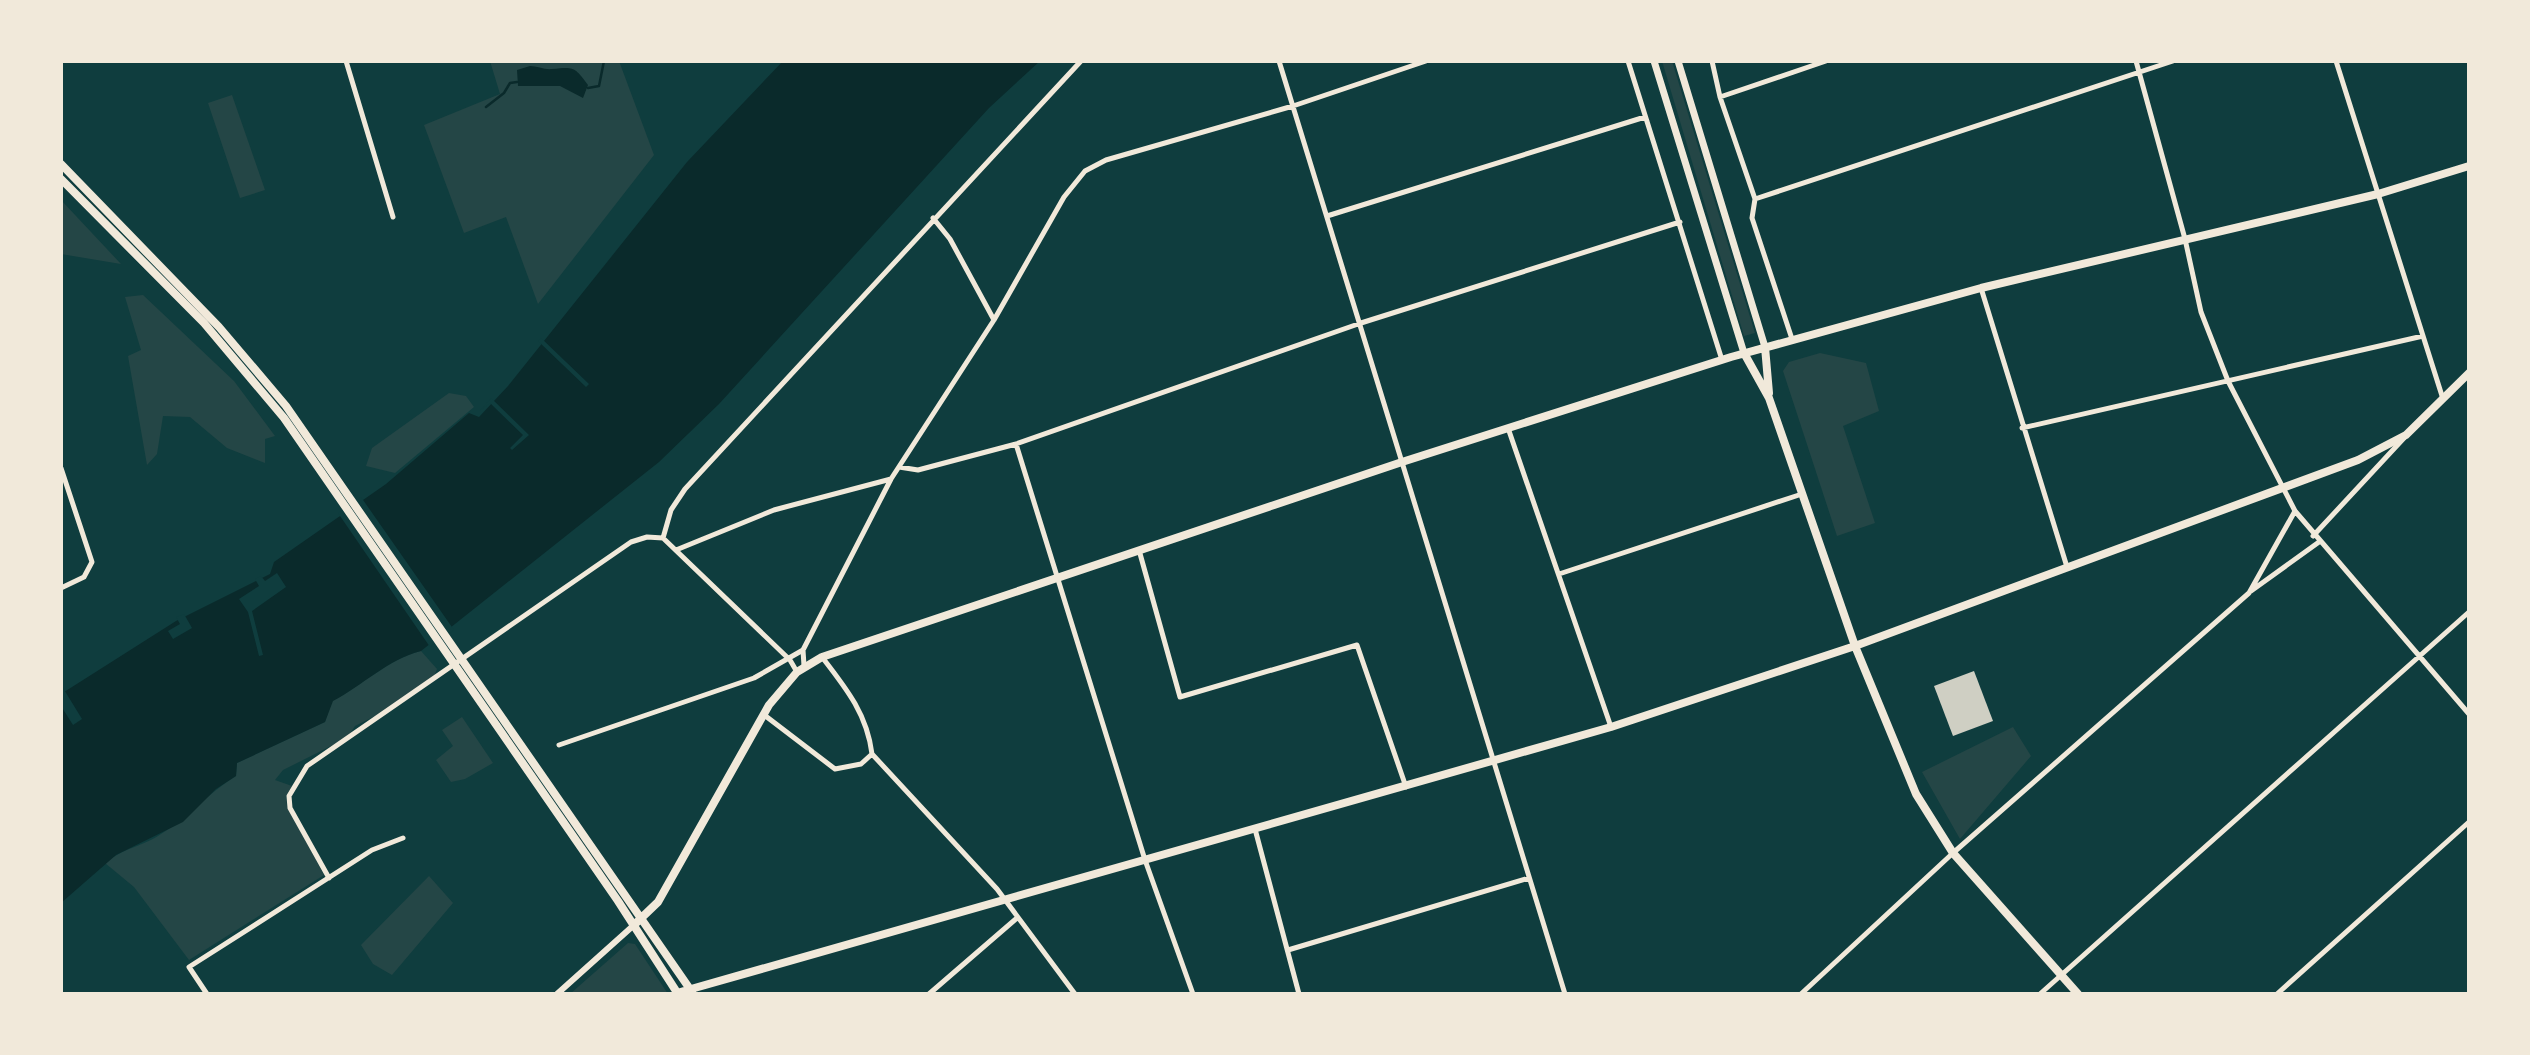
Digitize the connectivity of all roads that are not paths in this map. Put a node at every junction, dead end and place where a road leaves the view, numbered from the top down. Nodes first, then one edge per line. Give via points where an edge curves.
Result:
1 (346, 61) edge
2 (1081, 61) edge
3 (1279, 61) edge
4 (1426, 61) edge
5 (1628, 61) edge
6 (1654, 61) edge
7 (1678, 61) edge
8 (1712, 61) edge
9 (1826, 61) edge
10 (2136, 61) edge
11 (2173, 61) edge
12 (2336, 61) edge
13 (2139, 72) junction
14 (1720, 97) junction
15 (1293, 106) junction
16 (1645, 117) junction
17 (61, 164) edge
18 (2469, 166) edge
19 (61, 179) edge
20 (2378, 194) junction
21 (1755, 199) junction
22 (1328, 216) junction
23 (393, 217) dead end
24 (933, 218) junction
25 (1680, 222) junction
26 (2185, 239) junction
27 (142, 251) junction
28 (1981, 288) junction
29 (994, 320) junction
30 (1361, 323) junction
31 (2423, 336) junction
32 (1792, 339) junction
33 (1765, 347) junction
34 (1744, 353) junction
35 (1722, 360) junction
36 (2469, 373) edge
37 (2228, 381) junction
38 (1769, 398) junction
39 (2443, 399) junction
40 (1508, 428) junction
41 (2022, 428) junction
42 (2406, 435) junction
43 (1016, 444) junction
44 (1402, 462) junction
45 (899, 467) junction
46 (61, 468) edge
47 (891, 479) junction
48 (2286, 489) junction
49 (1802, 494) junction
50 (2295, 511) junction
51 (2313, 536) junction
52 (663, 538) junction
53 (2319, 542) junction
54 (676, 550) junction
55 (1139, 550) junction
56 (2067, 567) junction
57 (1559, 574) junction
58 (1057, 578) junction
59 (61, 588) edge
60 (2249, 593) junction
61 (2469, 612) edge
62 (1856, 646) junction
63 (803, 650) junction
64 (822, 657) junction
65 (2418, 657) junction
66 (790, 660) junction
67 (801, 669) junction
68 (763, 714) junction
69 (2469, 714) edge
70 (1611, 727) junction
71 (559, 746) dead end
72 (872, 754) junction
73 (1495, 762) junction
74 (1406, 787) junction
75 (2469, 822) edge
76 (1255, 829) junction
77 (403, 838) dead end
78 (1953, 853) junction
79 (1145, 860) junction
80 (329, 878) junction
81 (1529, 878) junction
82 (1004, 900) junction
83 (642, 918) junction
84 (1017, 918) junction
85 (634, 925) junction
86 (1287, 950) junction
87 (2061, 975) junction
88 (692, 992) edge
89 (678, 993) edge
90 (208, 994) edge
91 (557, 994) edge
92 (929, 994) edge
93 (1075, 994) edge
94 (1194, 994) edge
95 (1299, 994) edge
96 (1565, 994) edge
97 (1801, 994) edge
98 (2040, 994) edge
99 (2078, 994) edge
100 (2277, 994) edge

1 - 23 street
2 - 24 street
3 - 15 street
4 - 15 street
5 - 16 street
6 - 34 main road
7 - 33 main road
8 - 14 street
9 - 14 street
10 - 13 street
11 - 13 street
12 - 20 street
13 - 21 street
13 - 26 street
14 - 21 street
15 - 22 street
15 - 29 street via 1105,160 1085,171 1064,197
16 - 22 street
16 - 25 street
17 - 27 main road
18 - 20 main road
19 - 27 main road
20 - 26 main road
20 - 31 street
21 - 32 street via 1752,218
22 - 30 street
24 - 29 street via 950,239
24 - 52 street via 684,489 671,510
25 - 30 street
25 - 35 street
26 - 28 main road
26 - 37 street via 2201,312
27 - 83 main road via 245,356 302,427
27 - 85 main road via 285,418
28 - 32 main road
28 - 41 street
29 - 45 street
30 - 43 street
30 - 44 street
31 - 37 street
31 - 39 street
32 - 33 main road
33 - 34 main road
33 - 38 main road
34 - 35 main road
34 - 38 main road
35 - 40 main road
36 - 39 main road
37 - 41 street
37 - 48 street
38 - 49 main road
39 - 42 main road
40 - 44 main road
40 - 57 street
41 - 56 street
42 - 48 main road
42 - 51 street
43 - 45 street via 918,470
43 - 58 street
44 - 55 main road
44 - 73 street
45 - 47 street
46 - 59 street via 91,556 89,570
47 - 54 street via 774,510
47 - 63 street
48 - 50 street
48 - 56 main road
49 - 57 street
49 - 62 main road
50 - 51 street
50 - 60 street
51 - 53 street
52 - 54 street
52 - 80 street via 631,542 307,766 289,796 290,808
53 - 60 street
53 - 65 street
54 - 66 street
55 - 58 main road
55 - 74 street via 1180,697 1357,645
56 - 62 main road
57 - 70 street
58 - 64 main road
58 - 79 street
60 - 78 street
61 - 65 street
62 - 70 main road
62 - 78 main road via 1906,774
63 - 66 street
63 - 67 street
64 - 67 main road
64 - 72 street via 860,709
65 - 69 street
65 - 87 street
66 - 67 street
66 - 71 street via 754,678
67 - 68 main road
68 - 72 street via 835,769 861,764
68 - 83 main road via 658,902
70 - 73 main road
72 - 82 street
73 - 74 main road
73 - 81 street
74 - 76 main road
75 - 100 street
76 - 79 main road
76 - 86 street
77 - 80 street via 372,850
78 - 87 main road
78 - 97 street
79 - 82 main road
79 - 94 street
80 - 90 street via 189,967
81 - 86 street
81 - 96 street
82 - 84 street
82 - 88 main road
83 - 85 main road
83 - 88 main road
84 - 92 street
84 - 93 street
85 - 89 main road
85 - 91 street
86 - 95 street
87 - 98 street
87 - 99 main road
88 - 89 main road

